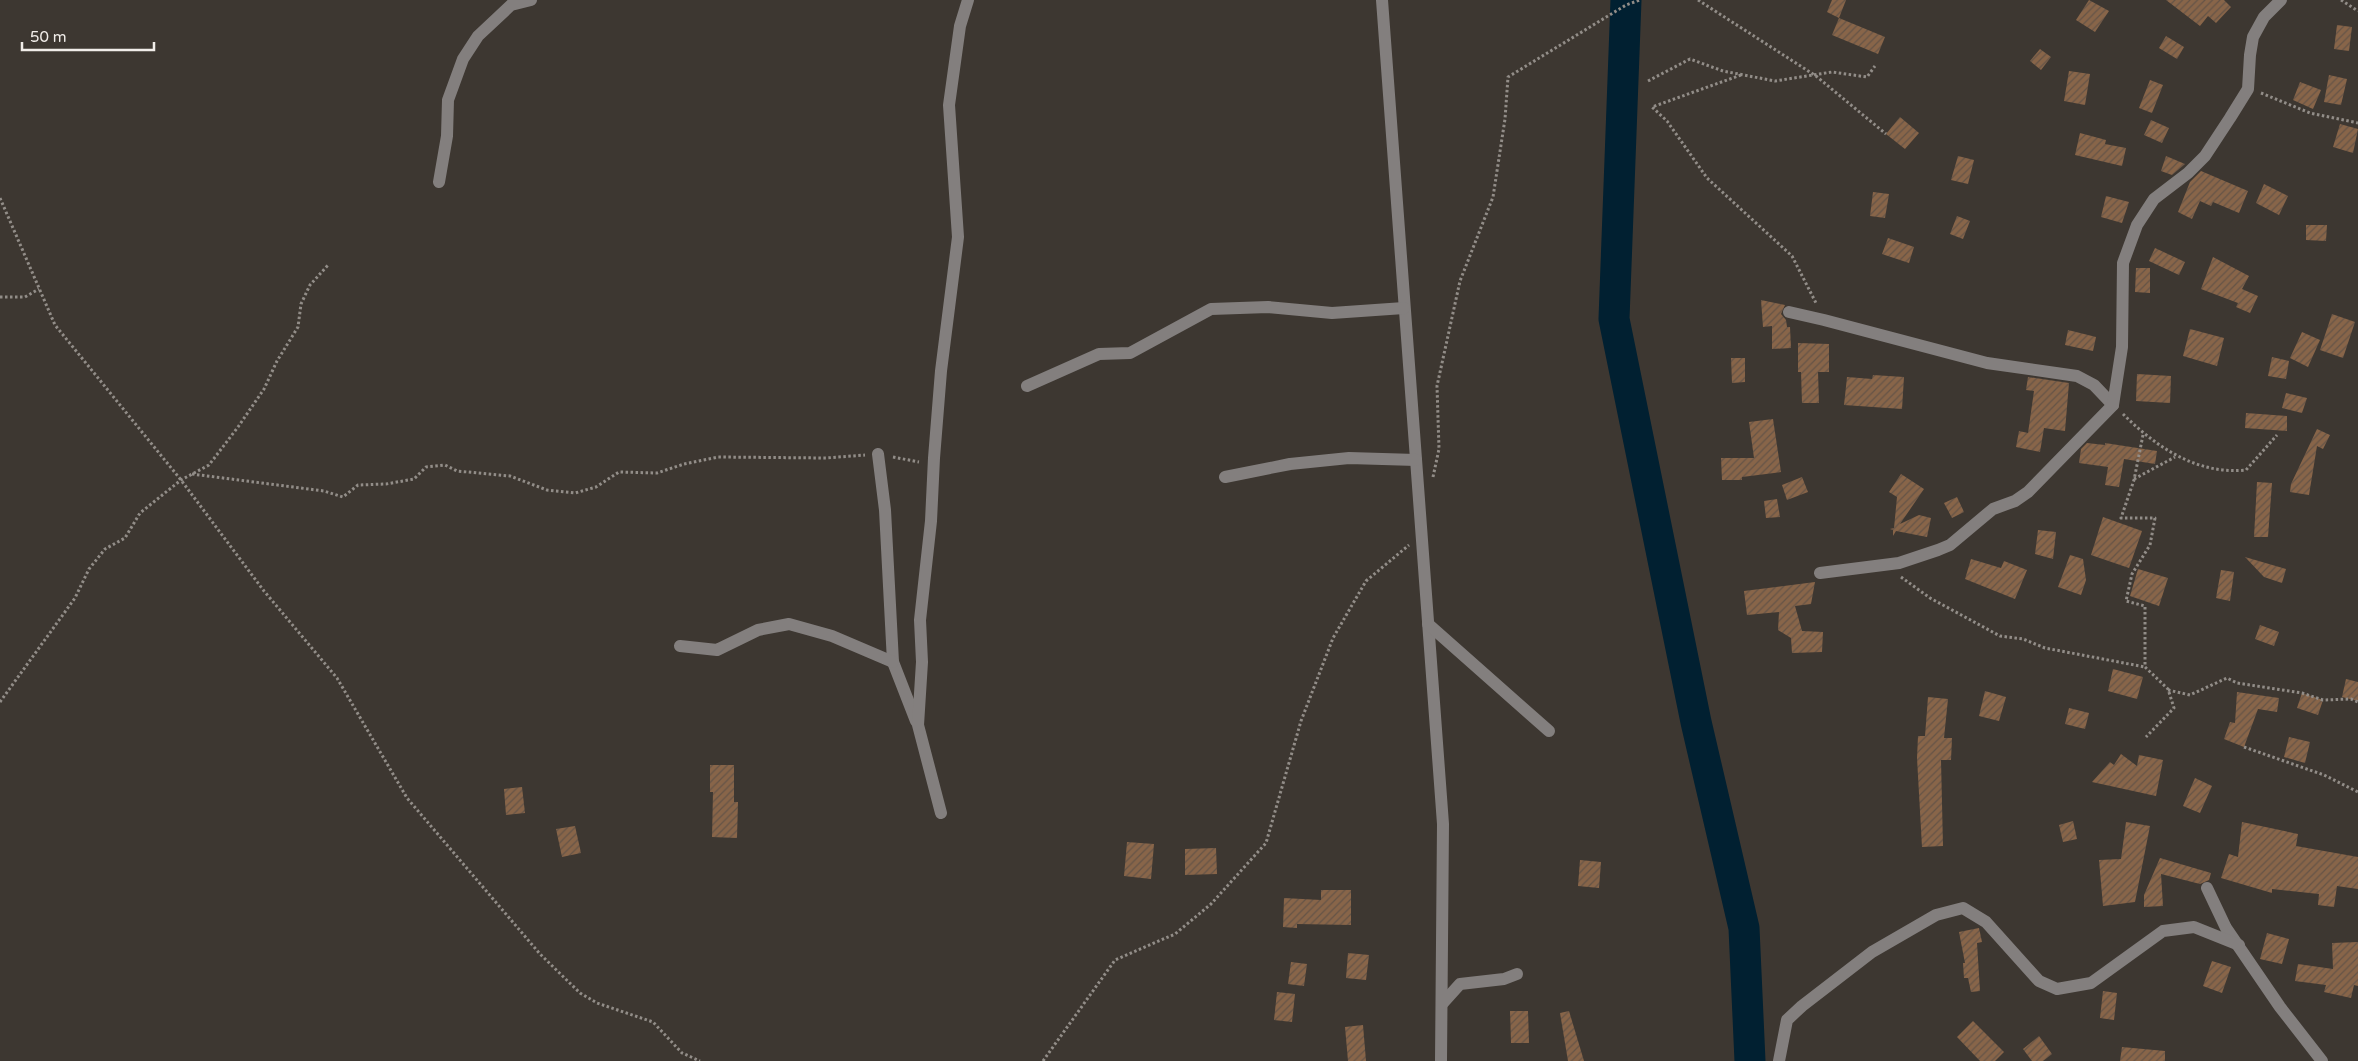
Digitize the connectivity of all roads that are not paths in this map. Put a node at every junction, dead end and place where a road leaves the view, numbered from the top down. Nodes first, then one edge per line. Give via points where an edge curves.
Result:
1 (531, 0) edge
2 (968, 0) edge
3 (1382, 0) edge
4 (2281, 0) edge
5 (439, 182) dead end
6 (1404, 308) junction
7 (1789, 312) dead end
8 (1027, 386) dead end
9 (2113, 405) junction
10 (878, 454) road end
11 (1416, 460) junction
12 (1225, 477) dead end
13 (1820, 573) dead end
14 (1428, 624) junction
15 (680, 646) dead end
16 (893, 662) junction
17 (918, 725) junction
18 (1549, 731) dead end
19 (941, 812) dead end
20 (2207, 888) dead end
21 (2238, 945) junction
22 (1517, 974) dead end
23 (1442, 1004) junction
24 (1441, 1061) edge
25 (1779, 1061) edge
26 (2322, 1061) edge

1 - 5 street via 511,6 478,36 463,58 448,100 447,136
2 - 17 street via 960,26 948,105 958,237 950,289 920,620 922,662
3 - 6 street
4 - 9 street via 2264,18 2254,36 2248,89 2204,156 2154,199 2137,225 2123,263 2122,346
6 - 8 street via 1332,313 1268,307 1211,309 1130,353 1099,354
6 - 11 street
7 - 9 street via 1986,363 2077,376 2094,385
9 - 13 street via 2057,464 2015,501 1993,509 1950,544 1924,556
10 - 16 street via 885,510
11 - 12 street via 1349,458 1290,464
11 - 14 street
14 - 18 street
14 - 23 street via 1443,824
15 - 16 street via 717,650 758,630 789,624 832,636
16 - 17 street
17 - 19 street
20 - 21 street
21 - 25 street via 2194,927 2163,931 2091,983 2057,989 2039,981 1986,922 1963,908 1945,912 1872,952 1802,1006 1787,1020
21 - 26 street
22 - 23 street via 1504,979 1460,984
23 - 24 street

